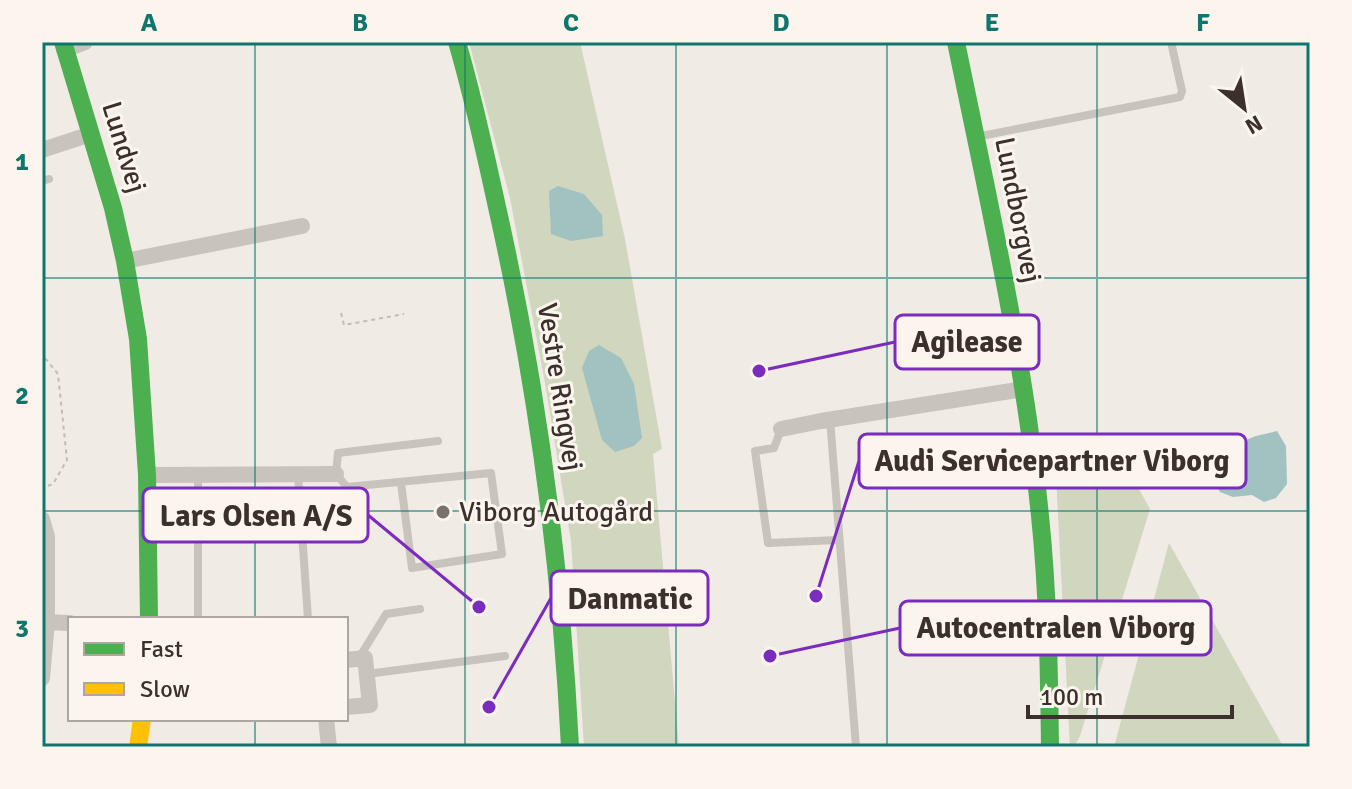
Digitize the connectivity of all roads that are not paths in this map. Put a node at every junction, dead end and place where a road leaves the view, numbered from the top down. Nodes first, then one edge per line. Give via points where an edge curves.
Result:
1 (85, 42) edge
2 (457, 42) edge
3 (956, 42) edge
4 (1171, 42) edge
5 (64, 46) edge
6 (91, 134) junction
7 (975, 137) junction
8 (42, 150) edge
9 (302, 226) dead end
10 (125, 261) junction
11 (1023, 389) junction
12 (830, 419) junction
13 (781, 429) joint
14 (438, 441) dead end
15 (298, 474) junction
16 (336, 474) junction
17 (147, 475) junction
18 (198, 475) junction
19 (401, 483) junction
20 (42, 519) edge
21 (838, 540) junction
22 (420, 609) dead end
23 (149, 617) edge
24 (198, 617) edge
25 (308, 617) edge
26 (44, 622) edge
27 (68, 623) edge
28 (505, 656) dead end
29 (357, 664) edge
30 (42, 678) edge
31 (348, 707) edge
32 (142, 721) edge
33 (326, 721) edge
34 (138, 747) edge
35 (329, 747) edge
36 (570, 747) edge
37 (856, 747) edge
38 (1050, 747) edge

1 - 5 street, Lundvej
2 - 36 street, Vestre Ringvej via 513,272 543,441
3 - 7 street, Lundborgvej
4 - 7 lane via 1180,97
5 - 6 street, Lundvej
6 - 8 street
6 - 10 street, Lundvej
7 - 11 street, Lundborgvej
9 - 10 street
10 - 17 street, Lundvej via 138,339
11 - 12 street
11 - 38 street, Lundborgvej via 1041,521
12 - 13 street
12 - 21 lane
13 - 21 lane via 774,448 755,451 768,543
14 - 16 lane via 338,453
15 - 16 street
15 - 18 street
15 - 25 lane
16 - 19 lane via 347,487
17 - 18 street
17 - 23 street, Lundvej
18 - 24 lane
19 - 19 lane via 412,568 502,554 491,473
20 - 26 street via 47,537
21 - 37 lane
22 - 29 lane via 386,614
26 - 27 street
26 - 30 street
28 - 29 lane
29 - 31 street via 370,705
32 - 34 street
33 - 35 street

